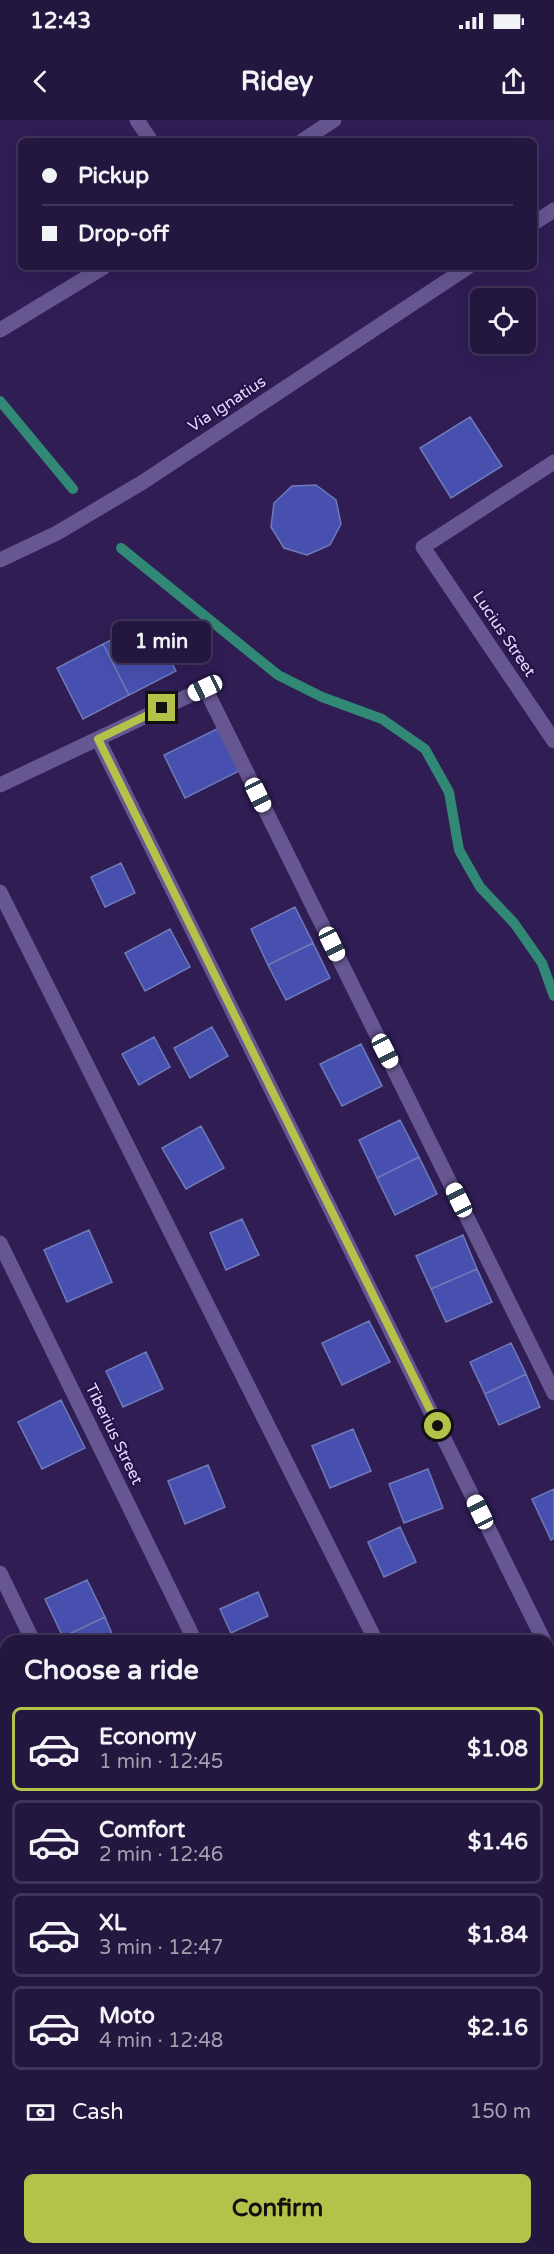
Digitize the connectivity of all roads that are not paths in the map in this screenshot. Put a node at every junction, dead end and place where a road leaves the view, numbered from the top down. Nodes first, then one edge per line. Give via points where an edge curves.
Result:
1 (137, 120) edge
2 (334, 120) edge
3 (149, 138) edge
4 (307, 138) edge
5 (554, 210) edge
6 (537, 221) edge
7 (99, 270) edge
8 (463, 270) edge
9 (4, 328) edge
10 (554, 462) edge
11 (0, 560) edge
12 (98, 739) junction
13 (554, 741) edge
14 (0, 785) edge
15 (0, 892) edge
16 (0, 1243) edge
17 (554, 1393) edge
18 (0, 1573) edge
19 (30, 1635) edge
20 (192, 1635) edge
21 (373, 1635) edge
22 (541, 1635) edge

1 - 3 street
2 - 4 street
5 - 6 street
7 - 9 street
8 - 11 street, Via Ignatius via 143,482 57,533
10 - 13 street, Lucius Street via 423,547
12 - 14 street
12 - 17 street via 205,688
12 - 22 street
15 - 21 street
16 - 20 street, Tiberius Street
18 - 19 street

